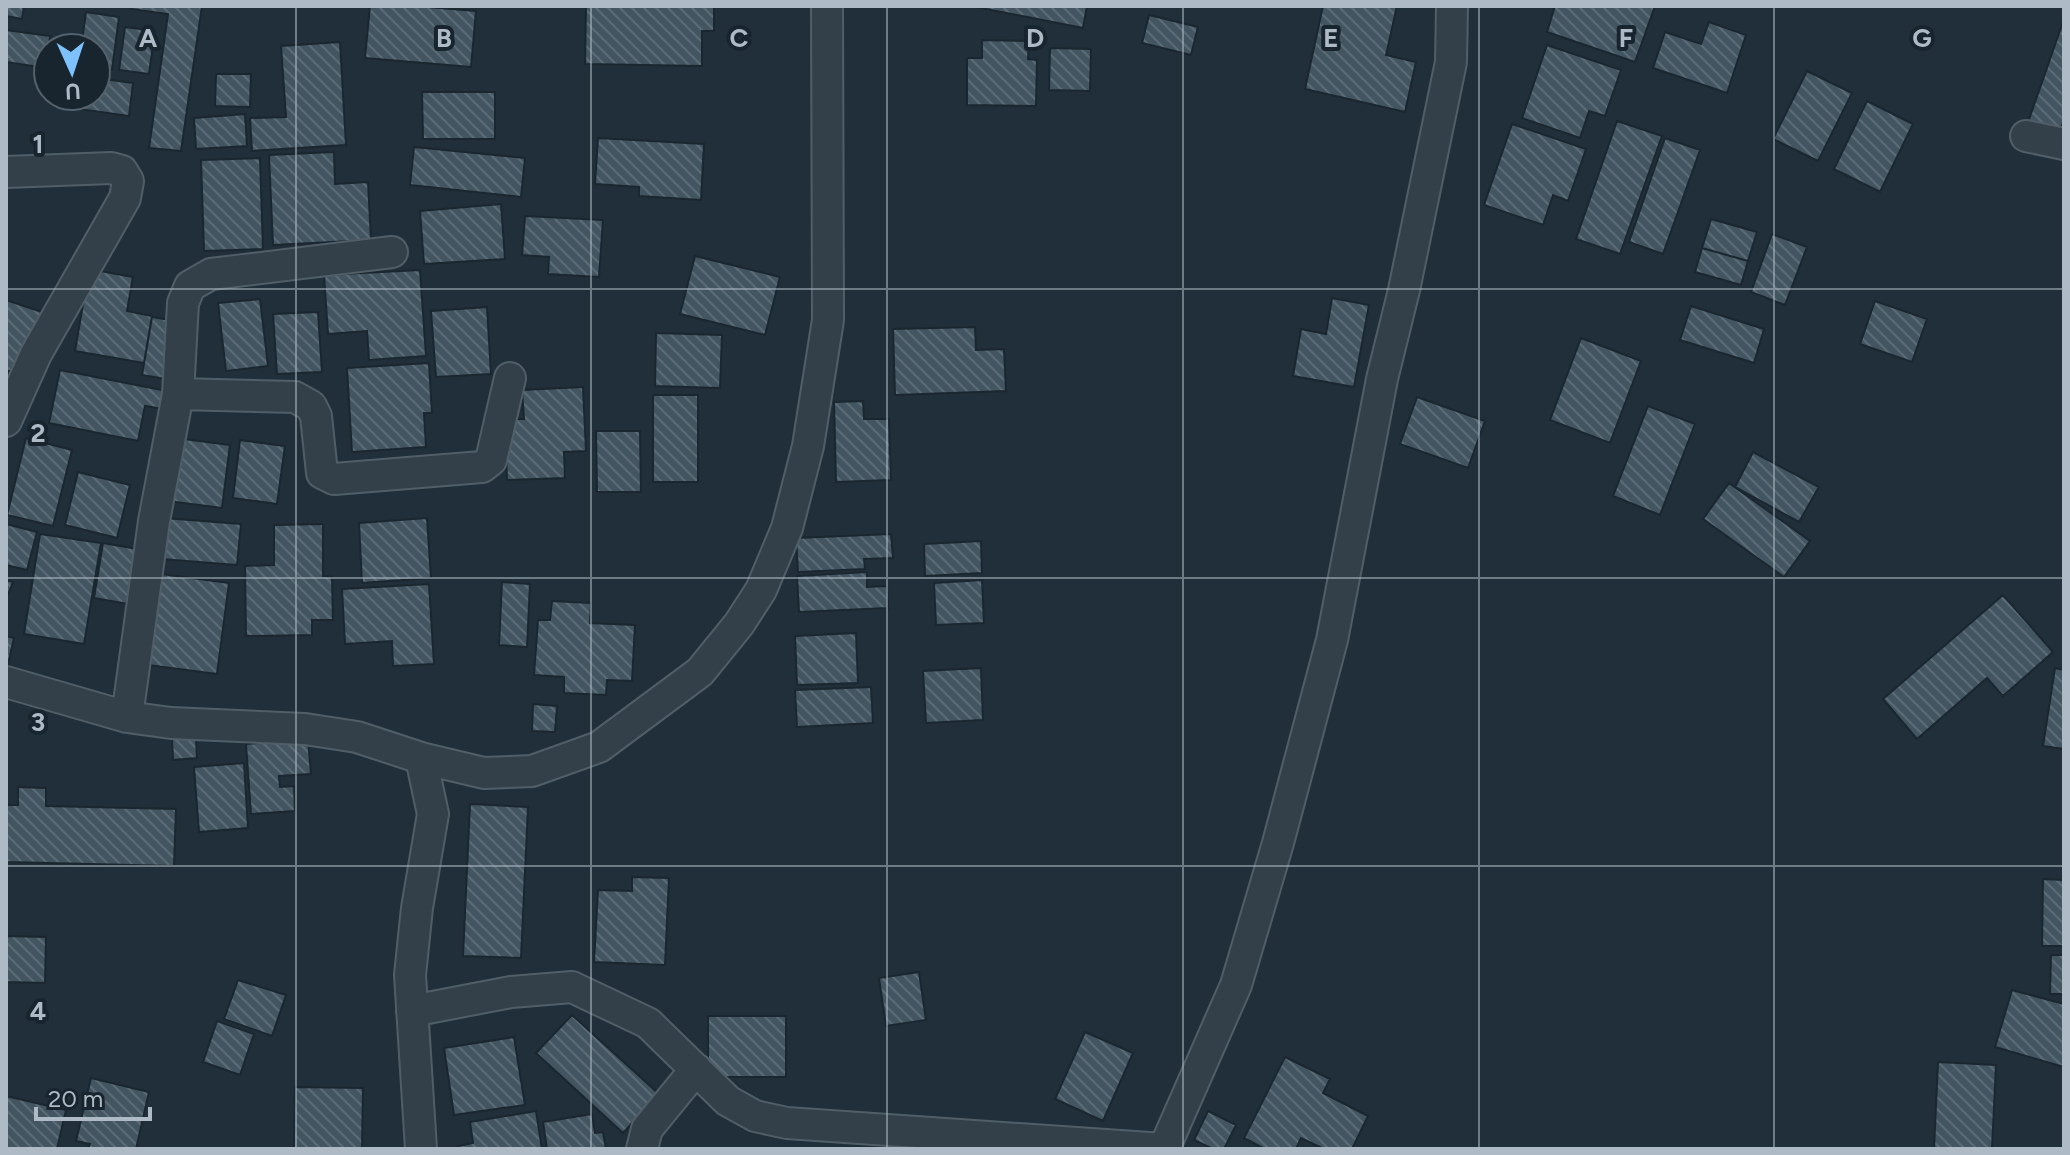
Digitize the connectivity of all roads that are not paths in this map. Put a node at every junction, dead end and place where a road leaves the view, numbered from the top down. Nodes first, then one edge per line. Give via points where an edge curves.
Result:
1 (827, 6) edge
2 (1452, 6) edge
3 (2026, 136) dead end
4 (2064, 144) edge
5 (6, 172) edge
6 (392, 252) dead end
7 (510, 378) dead end
8 (178, 394) junction
9 (6, 421) edge
10 (6, 682) edge
11 (127, 717) junction
12 (421, 758) junction
13 (412, 1011) junction
14 (696, 1069) junction
15 (421, 1149) edge
16 (642, 1149) edge
17 (1164, 1149) edge

1 - 12 street via 828,320 808,446 787,528 761,590 700,672 599,747 532,771 484,773
2 - 17 street via 1451,62 1332,640 1236,985
3 - 4 street
5 - 9 street via 111,168 122,171 128,181 125,198 36,354
6 - 8 street via 211,274 190,286 183,303
7 - 8 street via 491,460 482,467 334,479 322,473 316,416 311,406 295,397
8 - 11 street
10 - 11 street
11 - 12 street via 305,729 357,737
12 - 13 street via 433,814 417,908
13 - 14 street via 511,992 572,987 648,1023
13 - 15 street
14 - 16 street via 647,1129
14 - 17 street via 728,1101 755,1116 787,1123

